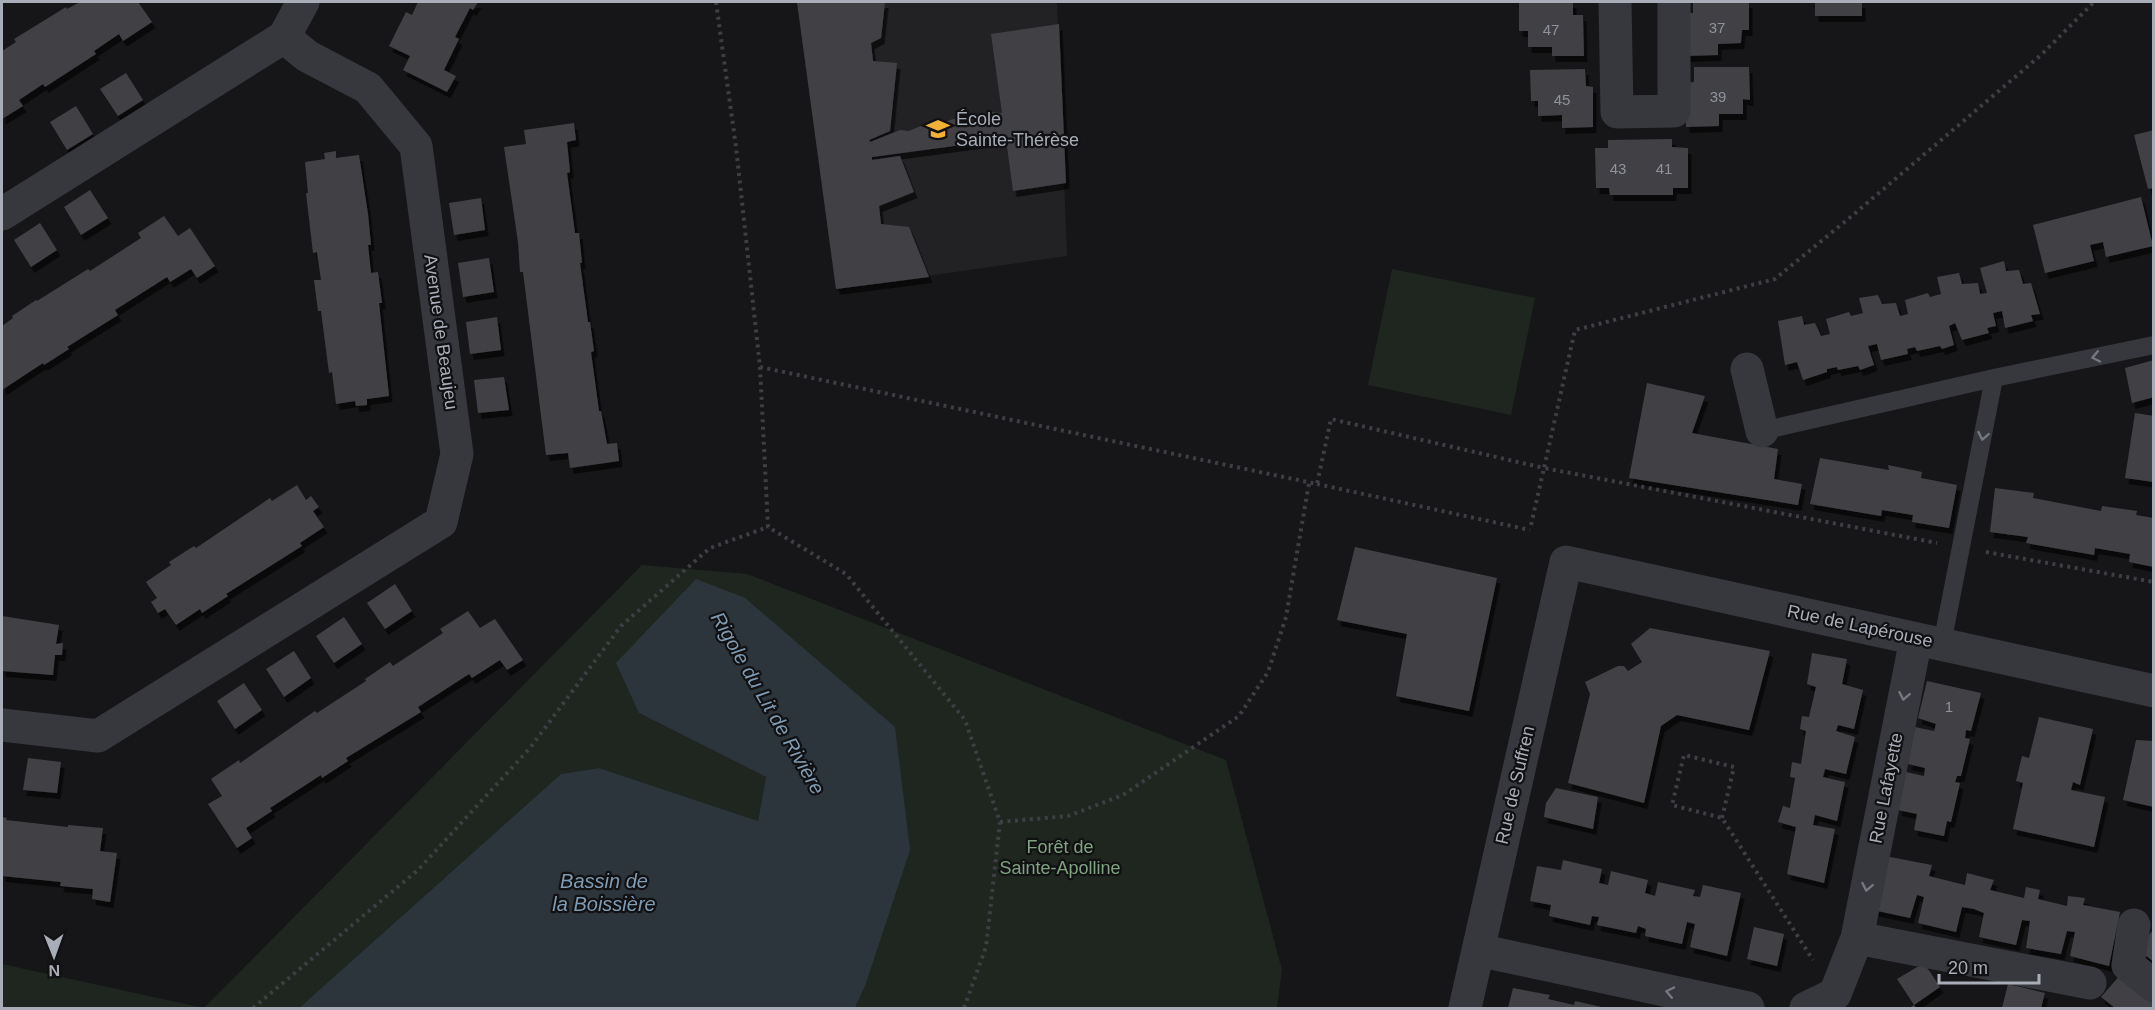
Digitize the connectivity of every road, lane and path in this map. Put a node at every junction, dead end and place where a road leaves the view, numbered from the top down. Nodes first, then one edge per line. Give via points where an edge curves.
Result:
1 (303, 2) edge
2 (716, 2) edge
3 (1615, 2) edge
4 (1674, 2) edge
5 (2094, 2) edge
6 (284, 37) junction
7 (2, 214) edge
8 (2154, 345) edge
9 (760, 367) junction
10 (1747, 369) dead end
11 (1994, 378) junction
12 (1762, 431) joint
13 (1544, 468) junction
14 (1309, 483) junction
15 (1317, 484) junction
16 (1531, 525) dead end
17 (768, 527) junction
18 (1530, 530) dead end
19 (1961, 547) junction
20 (1566, 562) joint
21 (2154, 582) edge
22 (1929, 642) junction
23 (2154, 691) edge
24 (2, 725) edge
25 (1722, 818) junction
26 (1000, 822) junction
27 (2134, 925) dead end
28 (1857, 938) junction
29 (1478, 950) junction
30 (2090, 983) dead end
31 (2154, 986) edge
32 (1835, 994) junction
33 (1632, 996) edge
34 (253, 1008) edge
35 (964, 1008) edge
36 (1465, 1008) edge
37 (1748, 1008) edge
38 (1806, 1008) edge

1 - 6 street
2 - 9 path
3 - 4 street via 1617,112 1674,111
5 - 13 path via 2041,55 1775,279 1575,330
6 - 7 street
6 - 24 street, Avenue de Beaujeu via 307,56 368,88 416,146 458,454 441,522 98,736
8 -> 11 lane
9 - 14 path
9 - 17 path
10 - 12 street
11 - 12 lane
11 -> 19 lane
13 - 15 path via 1331,420
13 - 16 path
13 - 19 path
14 - 15 path
14 - 26 path via 1286,617 1268,672 1239,716 1124,795 1068,816
15 - 18 path
17 - 26 path via 846,574 965,720
17 - 34 path via 710,548 621,626 530,748 418,870
19 - 21 path
19 - 22 lane
20 - 22 street, Rue de Lapérouse
20 - 29 street, Rue de Suffren
22 - 23 street, Rue de Lapérouse
22 -> 28 street, Rue Lafayette
25 - 25 path via 1672,805 1684,755 1734,767
25 - 32 path
26 - 35 path via 986,947
27 - 31 street via 2128,965
28 - 30 street
28 - 32 street, Rue Lafayette
29 - 33 street
29 - 36 street, Rue de Suffren
32 - 38 street
37 -> 33 street

